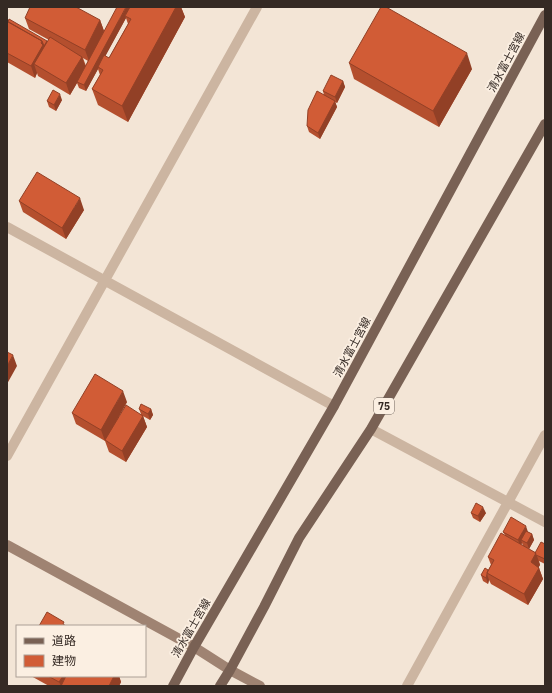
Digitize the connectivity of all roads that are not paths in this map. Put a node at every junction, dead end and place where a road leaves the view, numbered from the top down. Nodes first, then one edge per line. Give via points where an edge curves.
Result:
1 (257, 7) edge
2 (545, 15) edge
3 (545, 124) edge
4 (7, 227) edge
5 (103, 281) junction
6 (334, 406) junction
7 (371, 428) junction
8 (545, 435) edge
9 (7, 456) edge
10 (509, 502) junction
11 (545, 522) edge
12 (7, 545) edge
13 (194, 647) junction
14 (230, 670) junction
15 (173, 686) edge
16 (220, 686) edge
17 (260, 686) edge
18 (408, 686) edge

1 - 5 street
2 - 6 main road, 清水富士宮線
3 - 7 main road, 75
4 - 5 street
5 - 6 street
5 - 9 street
6 - 13 main road, 清水富士宮線
7 - 10 street
7 - 14 main road, 75 via 299,538
8 - 10 street
10 - 11 street
10 - 18 street
12 - 13 street
13 - 14 street
13 - 15 main road, 清水富士宮線
14 - 16 main road, 75
14 - 17 street

